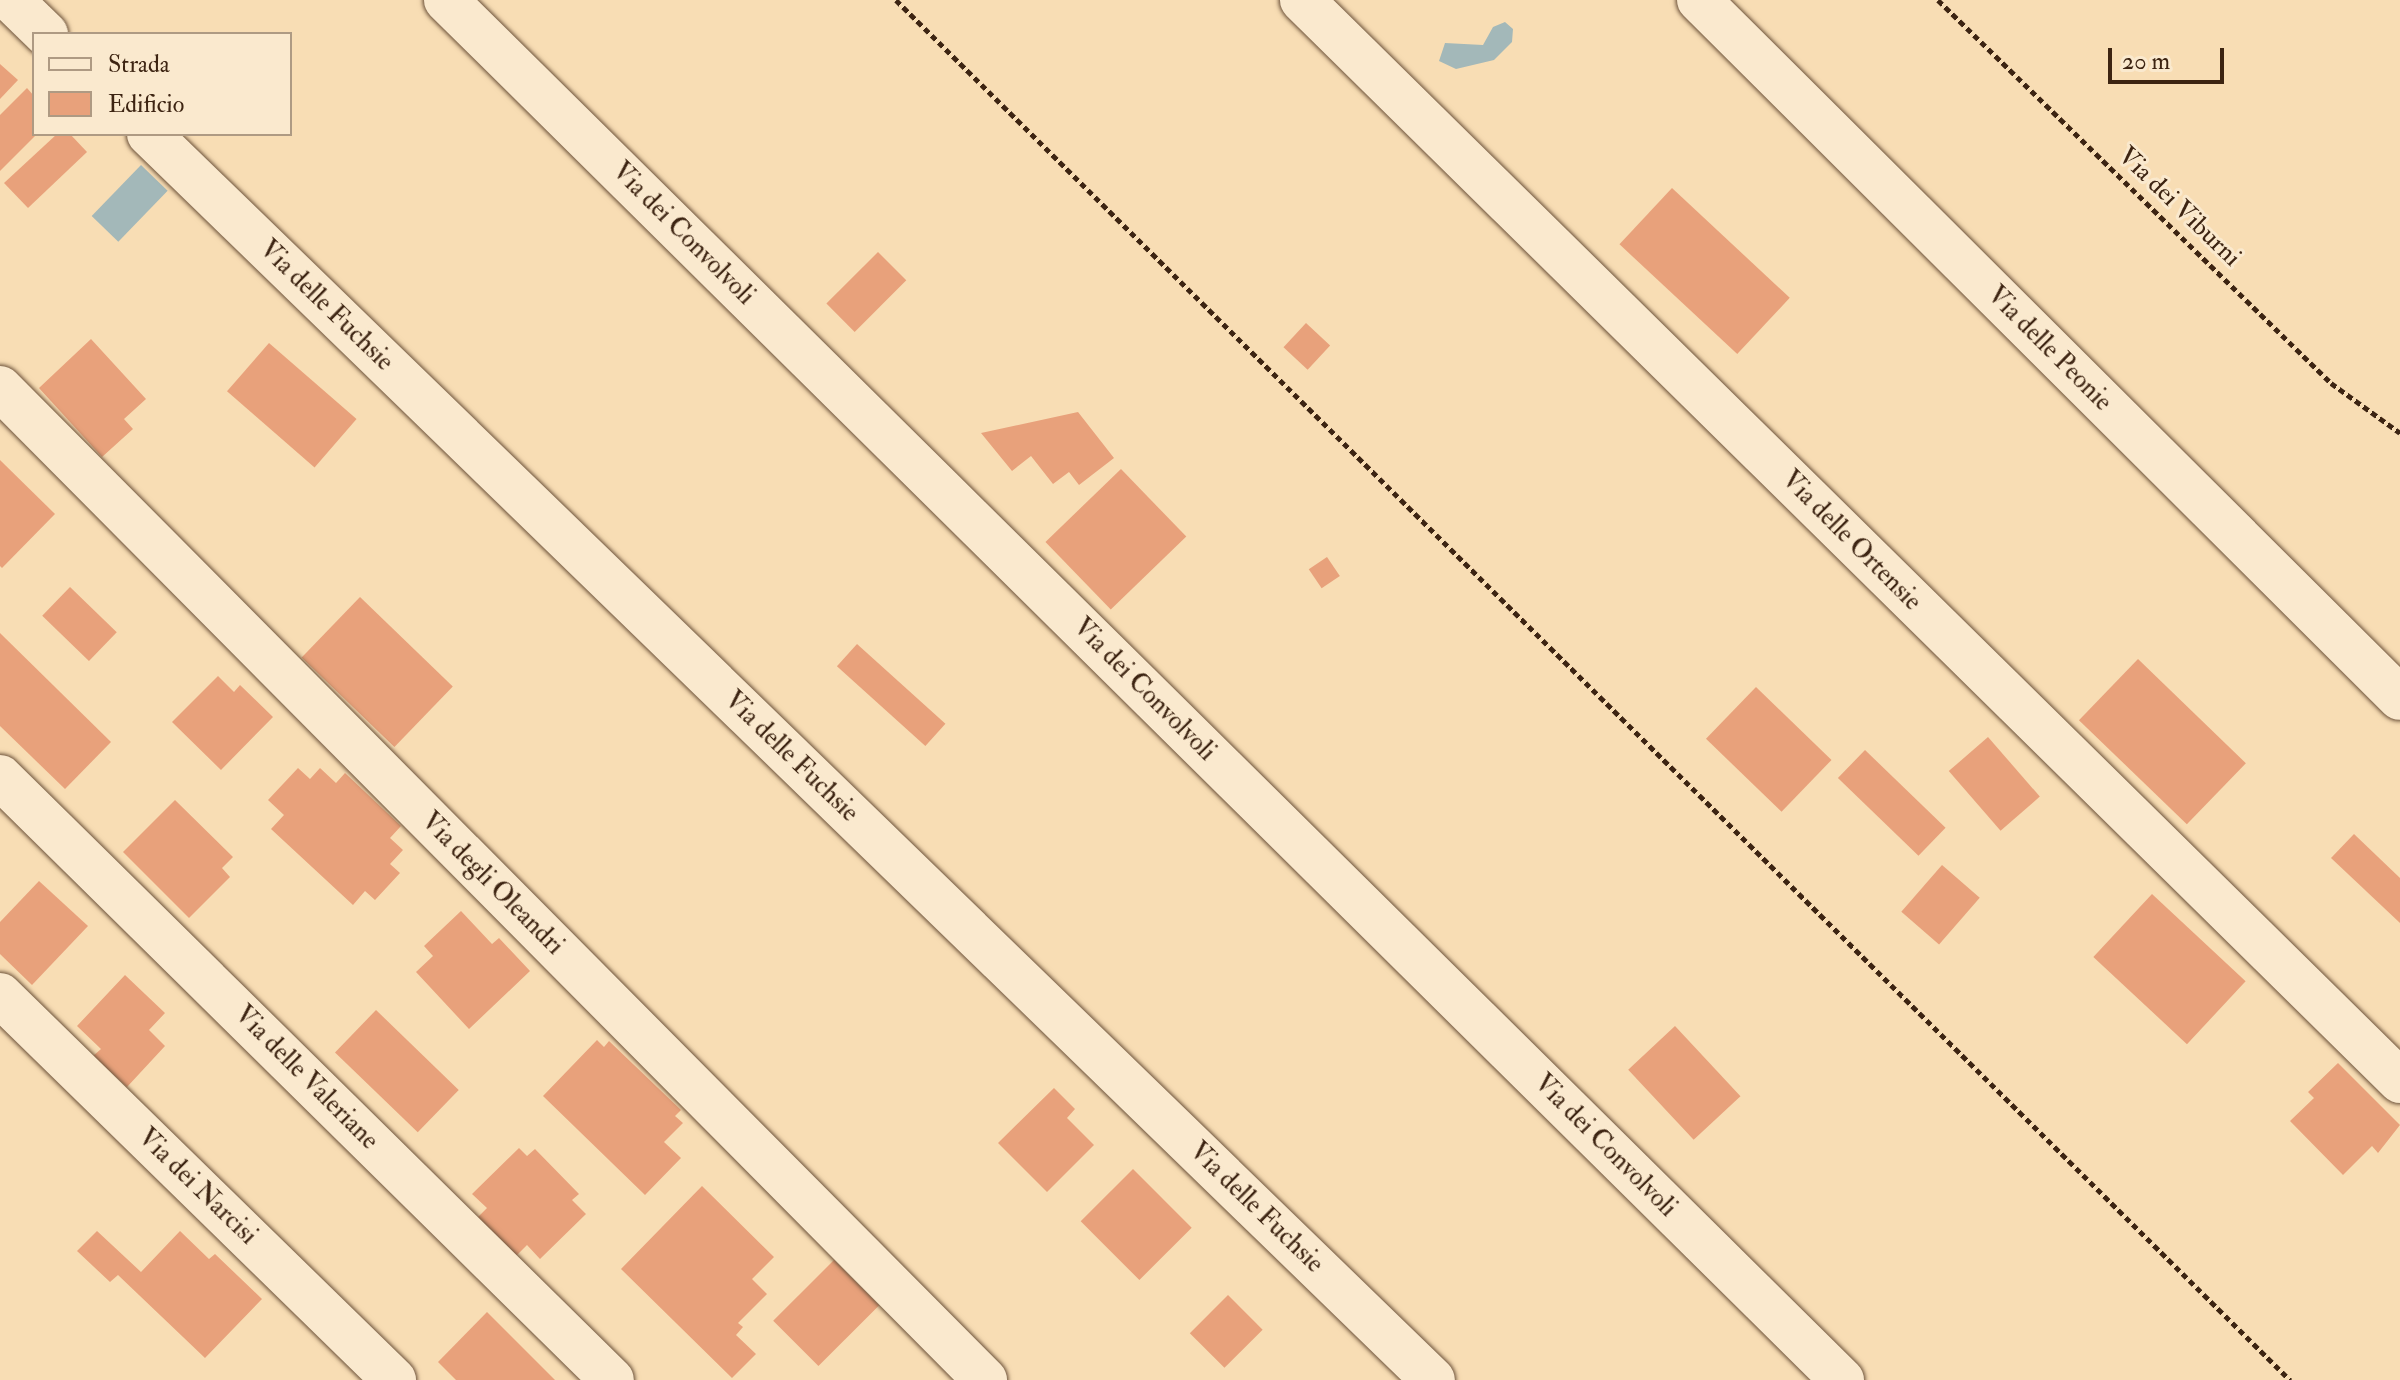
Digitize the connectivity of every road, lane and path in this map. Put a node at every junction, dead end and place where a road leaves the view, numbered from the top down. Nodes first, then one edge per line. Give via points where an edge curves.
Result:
1 (11, 0) edge
2 (446, 0) edge
3 (896, 0) edge
4 (1302, 0) edge
5 (1699, 0) edge
6 (1938, 0) edge
7 (44, 32) edge
8 (151, 136) edge
9 (0, 388) edge
10 (2400, 433) edge
11 (2400, 698) edge
12 (0, 777) edge
13 (0, 995) edge
14 (2400, 1081) edge
15 (394, 1380) edge
16 (612, 1380) edge
17 (985, 1380) edge
18 (1433, 1380) edge
19 (1842, 1380) edge
20 (2290, 1380) edge

1 - 7 street
2 - 19 street, Via dei Convolvoli
3 - 20 path
4 - 14 street, Via delle Ortensie
5 - 11 street, Via delle Peonie
6 - 10 path, Via dei Viburni via 2331,383
8 - 18 street, Via delle Fuchsie
9 - 17 street, Via degli Oleandri
12 - 16 street, Via delle Valeriane
13 - 15 street, Via dei Narcisi

